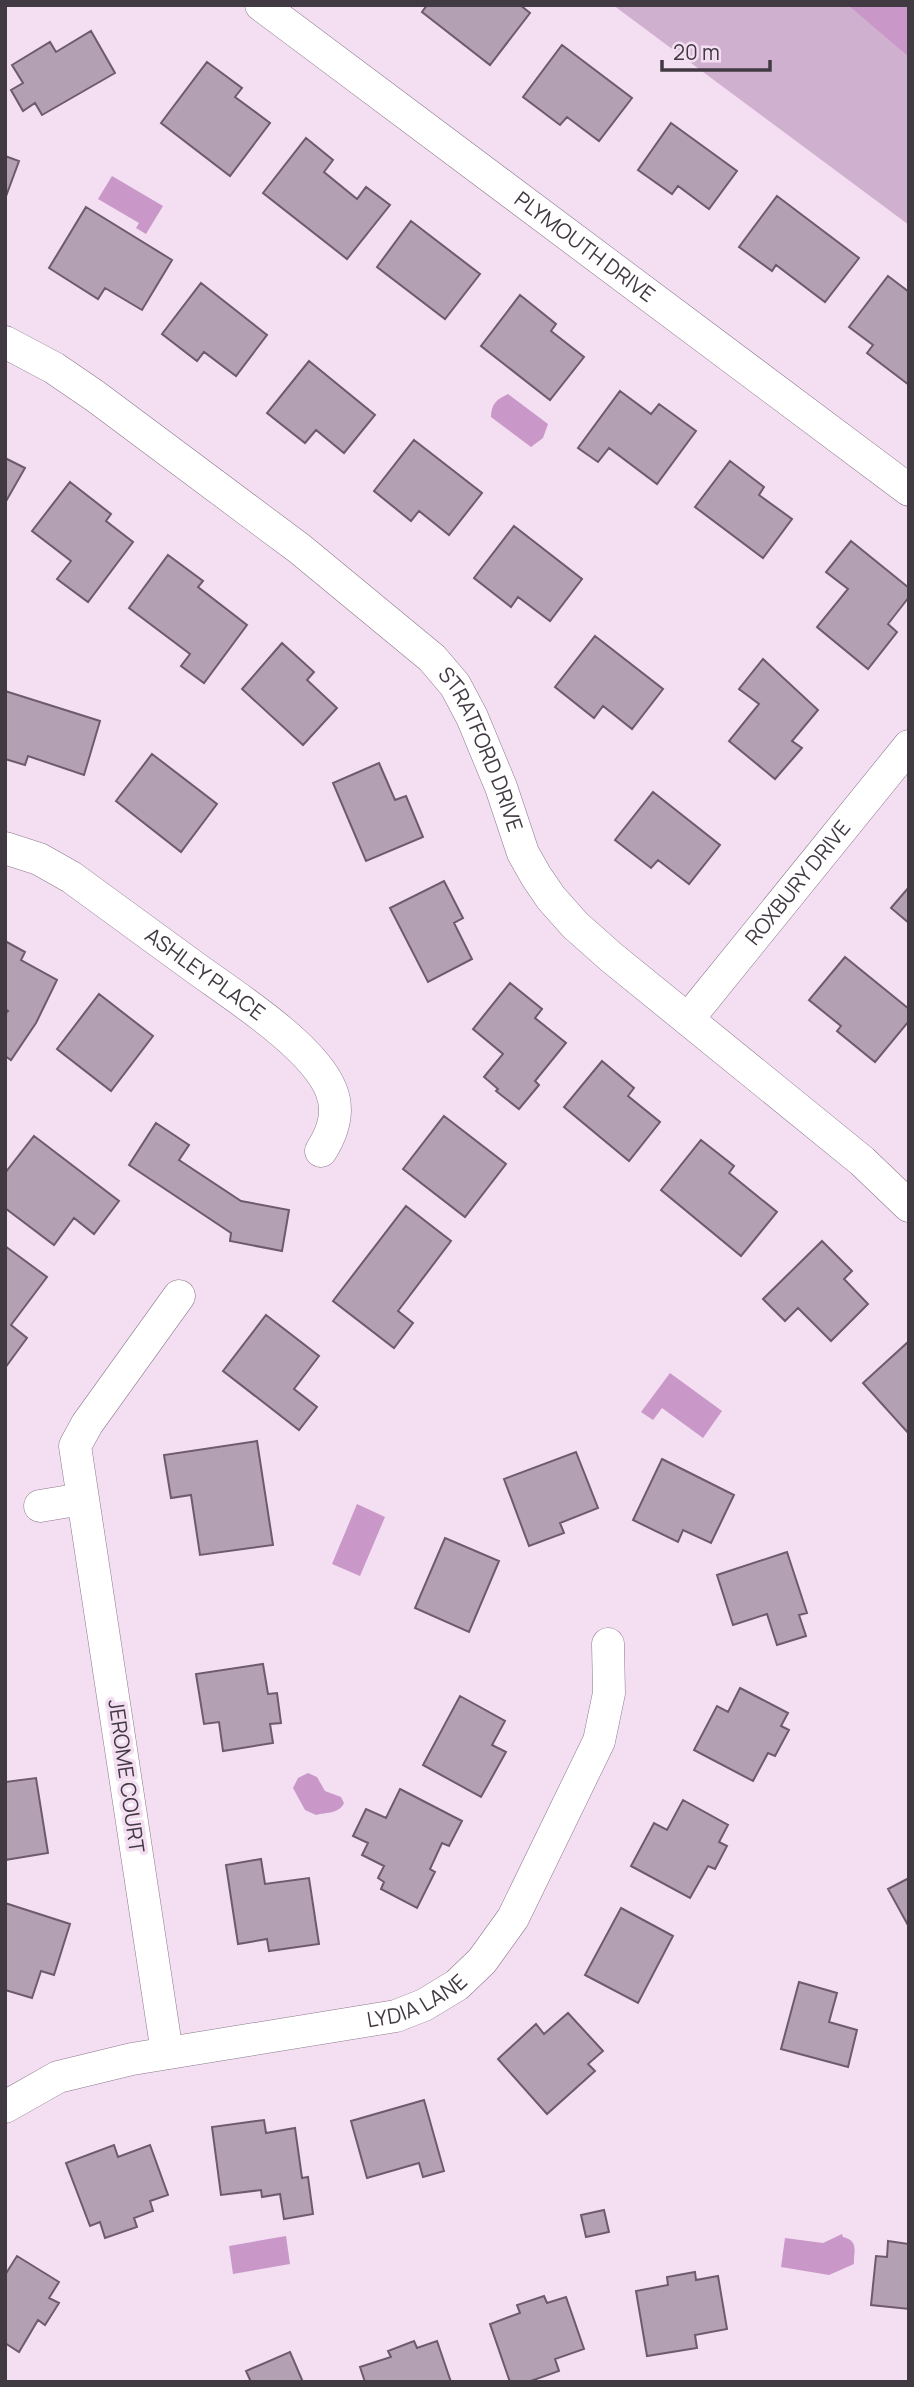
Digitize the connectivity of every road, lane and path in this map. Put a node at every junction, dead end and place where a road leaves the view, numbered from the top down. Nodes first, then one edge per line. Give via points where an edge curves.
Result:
1 (261, 5) edge
2 (5, 342) edge
3 (909, 490) edge
4 (909, 746) edge
5 (5, 848) edge
6 (688, 1019) junction
7 (321, 1151) dead end
8 (909, 1206) edge
9 (179, 1296) dead end
10 (82, 1499) junction
11 (40, 1506) dead end
12 (608, 1644) dead end
13 (167, 2053) junction
14 (5, 2107) edge

1 - 3 street, PLYMOUTH DRIVE
2 - 6 street, STRATFORD DRIVE via 95,396 300,549 432,657 455,685 472,717 523,853 551,898 611,957
4 - 6 street, ROXBURY DRIVE
5 - 7 street, ASHLEY PLACE via 39,859 71,877 292,1041 324,1075 333,1093 334,1126
6 - 8 street, STRATFORD DRIVE via 862,1161
9 - 10 street, JEROME COURT via 75,1446
10 - 11 street
10 - 13 street, JEROME COURT
12 - 13 street, LYDIA LANE via 609,1693 599,1741 513,1918 482,1961 457,1985 396,2016
13 - 14 street, LYDIA LANE via 58,2077

